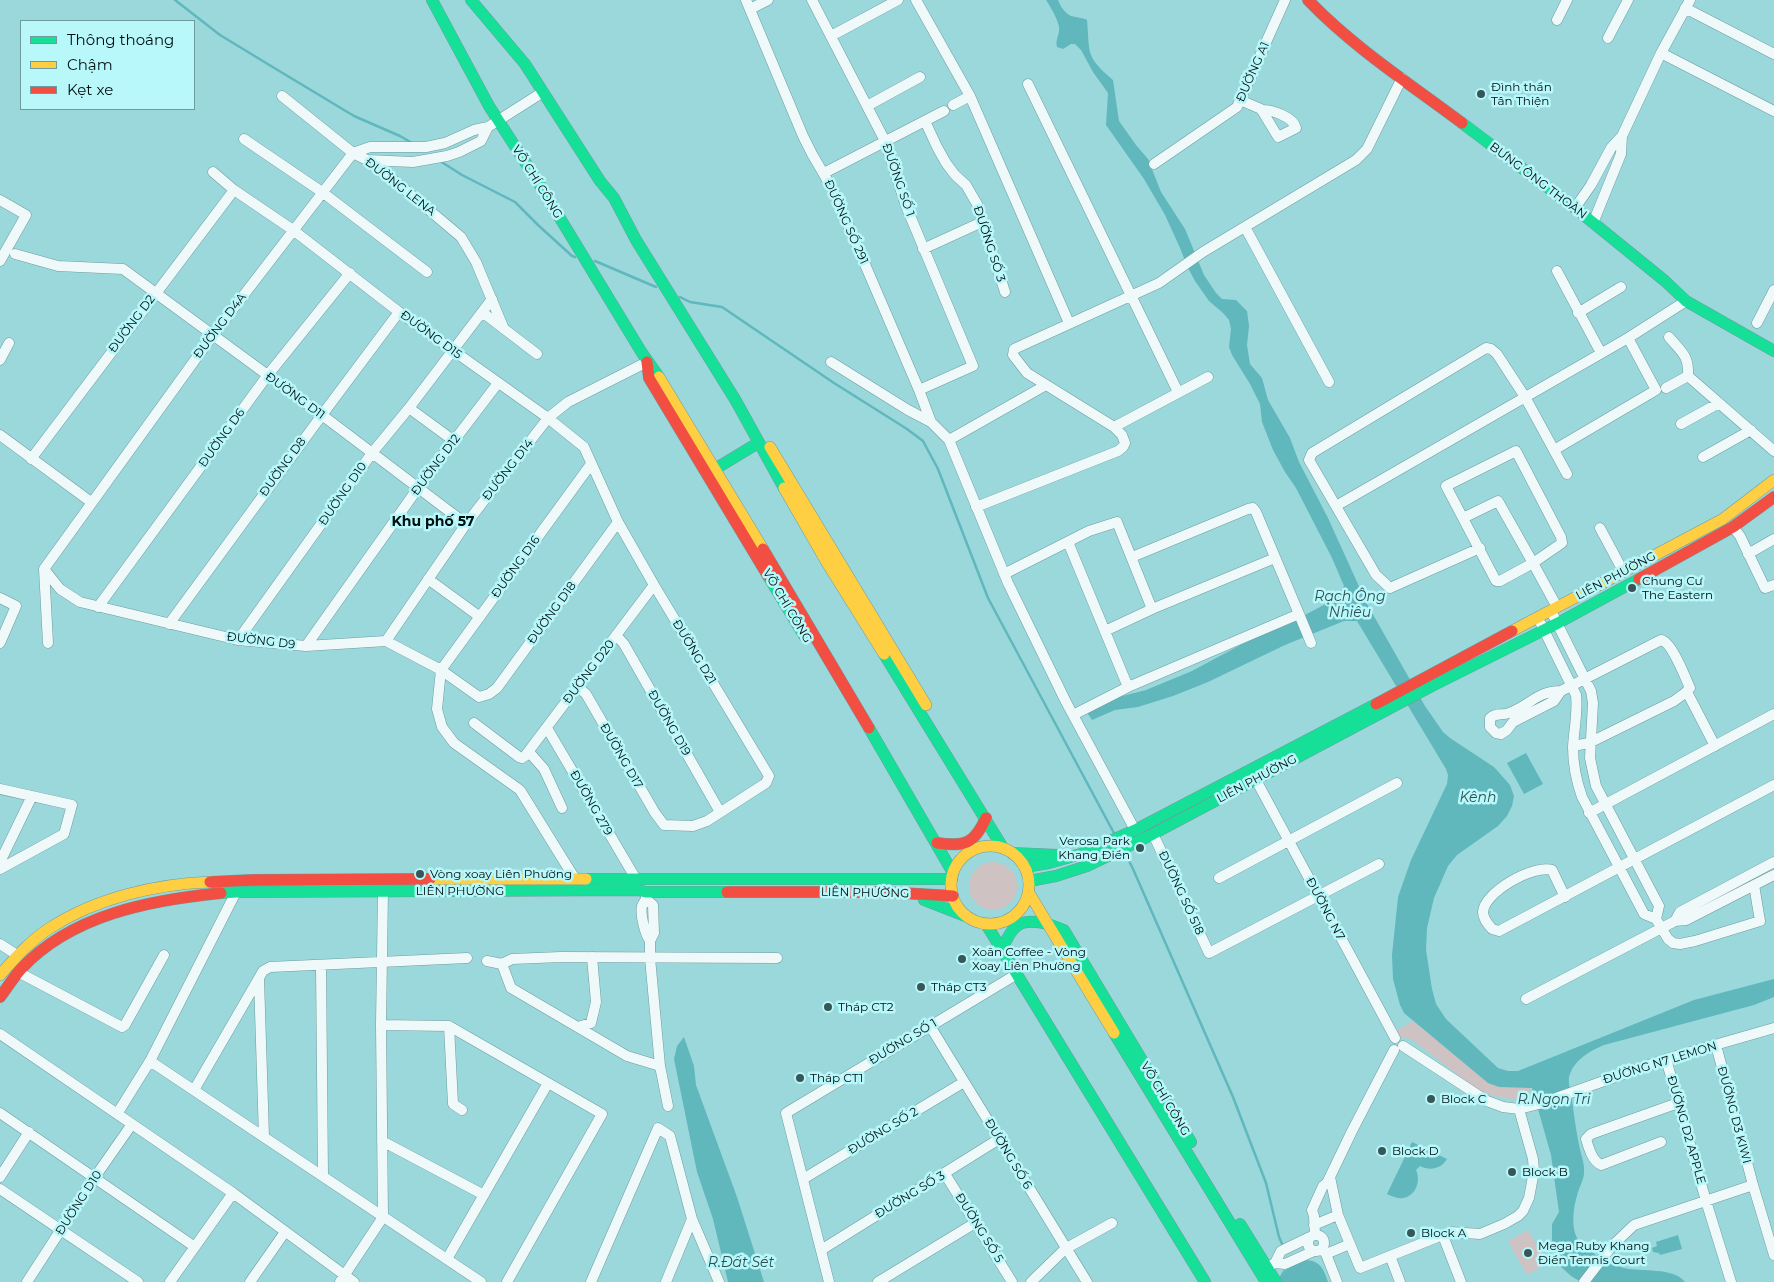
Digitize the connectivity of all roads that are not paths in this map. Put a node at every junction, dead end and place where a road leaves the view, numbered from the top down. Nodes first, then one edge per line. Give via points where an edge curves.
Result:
1 (432, 0) edge
2 (471, 0) edge
3 (479, 0) edge
4 (768, 0) edge
5 (812, 0) edge
6 (898, 0) edge
7 (916, 0) edge
8 (1285, 0) edge
9 (1308, 0) edge
10 (1567, 0) edge
11 (1628, 0) edge
12 (748, 4) edge
13 (1687, 4) edge
14 (1557, 20) dead end
15 (831, 36) junction
16 (1608, 38) dead end
17 (1661, 53) junction
18 (1774, 54) edge
19 (525, 64) junction
20 (920, 77) dead end
21 (1402, 78) junction
22 (1028, 84) dead end
23 (282, 96) dead end
24 (547, 96) junction
25 (970, 96) junction
26 (1240, 100) junction
27 (867, 106) junction
28 (1262, 110) dead end
29 (1774, 111) edge
30 (498, 120) junction
31 (926, 121) junction
32 (488, 127) junction
33 (464, 136) junction
34 (1622, 136) junction
35 (244, 139) dead end
36 (885, 141) junction
37 (470, 147) junction
38 (352, 152) junction
39 (367, 160) junction
40 (1154, 164) dead end
41 (213, 172) dead end
42 (824, 173) junction
43 (234, 190) junction
44 (322, 192) junction
45 (0, 200) edge
46 (1575, 208) junction
47 (982, 222) junction
48 (1593, 223) junction
49 (1245, 227) junction
50 (294, 230) junction
51 (923, 249) junction
52 (15, 254) dead end
53 (0, 261) edge
54 (427, 272) dead end
55 (1557, 272) dead end
56 (350, 273) junction
57 (1621, 287) dead end
58 (1774, 290) edge
59 (1005, 292) dead end
60 (155, 293) junction
61 (1132, 296) junction
62 (492, 299) junction
63 (1686, 302) junction
64 (399, 312) junction
65 (482, 312) junction
66 (1578, 314) junction
67 (1069, 323) junction
68 (1757, 323) dead end
69 (504, 329) junction
70 (213, 335) junction
71 (1669, 337) dead end
72 (1628, 338) junction
73 (9, 343) dead end
74 (452, 351) junction
75 (1774, 352) edge
76 (538, 354) dead end
77 (1601, 354) junction
78 (0, 360) edge
79 (647, 362) junction
80 (831, 362) dead end
81 (267, 376) junction
82 (1688, 376) junction
83 (1208, 377) dead end
84 (1329, 382) dead end
85 (498, 383) junction
86 (1046, 385) junction
87 (1666, 388) dead end
88 (919, 390) junction
89 (1178, 392) junction
90 (1526, 397) junction
91 (736, 401) junction
92 (1719, 403) junction
93 (409, 408) junction
94 (322, 415) junction
95 (548, 418) junction
96 (930, 422) junction
97 (1681, 424) dead end
98 (1114, 427) junction
99 (1751, 430) junction
100 (0, 436) edge
101 (949, 440) junction
102 (454, 441) junction
103 (758, 442) junction
104 (1554, 450) junction
105 (1774, 450) edge
106 (372, 453) junction
107 (1703, 457) dead end
108 (31, 459) junction
109 (591, 464) junction
110 (715, 469) junction
111 (1567, 474) dead end
112 (1774, 480) edge
113 (418, 488) junction
114 (1774, 496) edge
115 (91, 502) junction
116 (1336, 506) junction
117 (976, 507) junction
118 (1464, 518) junction
119 (618, 522) junction
120 (466, 524) junction
121 (1733, 527) junction
122 (1600, 528) dead end
123 (1774, 539) edge
124 (1068, 542) junction
125 (1480, 548) junction
126 (1748, 554) junction
127 (1132, 557) junction
128 (1275, 558) junction
129 (1532, 564) junction
130 (44, 569) junction
131 (1623, 571) junction
132 (1004, 574) junction
133 (428, 579) junction
134 (654, 585) junction
135 (1774, 585) edge
136 (0, 598) edge
137 (98, 607) junction
138 (1152, 609) junction
139 (1554, 609) junction
140 (1299, 615) junction
141 (480, 617) junction
142 (1538, 618) junction
143 (1558, 623) junction
144 (169, 624) junction
145 (1544, 630) junction
146 (1105, 632) junction
147 (616, 635) junction
148 (1310, 639) dead end
149 (238, 640) junction
150 (386, 640) junction
151 (0, 643) edge
152 (48, 643) dead end
153 (306, 646) junction
154 (441, 670) junction
155 (1586, 678) junction
156 (1429, 682) junction
157 (1572, 686) junction
158 (578, 687) junction
159 (1128, 687) junction
160 (1561, 691) junction
161 (1687, 692) junction
162 (1396, 699) junction
163 (1774, 714) edge
164 (1073, 715) junction
165 (474, 723) dead end
166 (547, 728) junction
167 (1589, 743) junction
168 (1574, 746) junction
169 (1715, 746) junction
170 (526, 755) junction
171 (1256, 780) junction
172 (1397, 782) dead end
173 (1774, 785) edge
174 (0, 789) edge
175 (32, 796) junction
176 (1605, 804) junction
177 (562, 808) dead end
178 (720, 812) junction
179 (1589, 813) junction
180 (986, 818) junction
181 (1153, 834) junction
182 (1138, 835) junction
183 (1288, 840) junction
184 (937, 843) junction
185 (1004, 846) junction
186 (1111, 848) junction
187 (1081, 854) junction
188 (1635, 860) junction
189 (0, 862) edge
190 (1774, 862) edge
191 (1379, 864) dead end
192 (1025, 867) junction
193 (1619, 868) junction
194 (0, 869) edge
195 (951, 872) junction
196 (1774, 875) edge
197 (1219, 878) dead end
198 (575, 879) junction
199 (641, 879) junction
200 (1029, 881) junction
201 (1754, 885) junction
202 (383, 891) junction
203 (236, 892) junction
204 (884, 892) junction
205 (646, 896) junction
206 (953, 896) junction
207 (1318, 896) junction
208 (1565, 897) junction
209 (1032, 898) junction
210 (965, 916) junction
211 (1675, 921) junction
212 (1048, 924) junction
213 (1659, 924) junction
214 (988, 928) junction
215 (0, 944) edge
216 (1002, 950) junction
217 (17, 955) junction
218 (164, 955) dead end
219 (592, 957) junction
220 (467, 958) dead end
221 (650, 958) junction
222 (777, 958) dead end
223 (487, 961) dead end
224 (382, 962) junction
225 (502, 964) junction
226 (321, 965) junction
227 (18, 972) junction
228 (1017, 974) junction
229 (0, 975) edge
230 (259, 978) junction
231 (0, 997) edge
232 (1526, 999) dead end
233 (381, 1025) junction
234 (449, 1026) junction
235 (930, 1026) junction
236 (578, 1027) junction
237 (1774, 1028) edge
238 (0, 1034) edge
239 (1716, 1045) junction
240 (1399, 1048) junction
241 (1666, 1059) junction
242 (150, 1061) junction
243 (660, 1066) junction
244 (964, 1082) junction
245 (548, 1083) junction
246 (194, 1090) junction
247 (1087, 1094) junction
248 (1678, 1103) junction
249 (668, 1106) dead end
250 (1519, 1109) junction
251 (462, 1110) dead end
252 (0, 1113) edge
253 (117, 1114) junction
254 (132, 1124) junction
255 (29, 1132) junction
256 (264, 1137) junction
257 (999, 1139) junction
258 (382, 1141) junction
259 (1661, 1142) dead end
260 (945, 1174) junction
261 (323, 1176) junction
262 (0, 1177) edge
263 (95, 1177) junction
264 (803, 1179) junction
265 (1329, 1180) junction
266 (1752, 1185) junction
267 (0, 1189) edge
268 (233, 1194) junction
269 (484, 1195) junction
270 (1706, 1200) junction
271 (1338, 1215) junction
272 (383, 1217) junction
273 (692, 1219) junction
274 (975, 1223) junction
275 (1112, 1223) dead end
276 (1313, 1228) junction
277 (61, 1230) junction
278 (285, 1232) junction
279 (1445, 1241) dead end
280 (1350, 1244) junction
281 (195, 1247) junction
282 (1066, 1249) junction
283 (821, 1250) junction
284 (1320, 1251) junction
285 (1774, 1255) edge
286 (447, 1259) junction
287 (1392, 1262) dead end
288 (1268, 1270) edge
289 (892, 1278) edge
290 (343, 1279) edge
291 (28, 1282) edge
292 (138, 1282) edge
293 (170, 1282) edge
294 (250, 1282) edge
295 (354, 1282) edge
296 (481, 1282) edge
297 (507, 1282) edge
298 (591, 1282) edge
299 (666, 1282) edge
300 (719, 1282) edge
301 (829, 1282) edge
302 (878, 1282) edge
303 (1012, 1282) edge
304 (1031, 1282) edge
305 (1087, 1282) edge
306 (1196, 1282) edge
307 (1205, 1282) edge
308 (1276, 1282) edge
309 (1337, 1282) edge
310 (1400, 1282) edge
311 (1461, 1282) edge
312 (1584, 1282) edge
313 (1731, 1282) edge

1 - 30 main road, VÕ CHÍ CÔNG
2 - 19 main road
3 - 19 main road via 520,49
4 - 12 street
5 - 15 street, ĐƯỜNG SỐ 1
6 - 15 street
7 - 25 street
8 - 26 street, ĐƯỜNG A1
9 - 21 main road, BƯNG ÔNG THOÀN via 1326,19
10 - 14 street
11 - 16 street
12 - 42 street, ĐƯỜNG SỐ 291 via 803,136
13 - 17 street
13 - 18 street
15 - 27 street, ĐƯỜNG SỐ 1
17 - 29 street
17 - 34 street
19 - 24 main road
20 - 27 street
21 - 46 main road, BƯNG ÔNG THOÀN
21 - 49 street via 1367,149 1356,160
22 - 61 street
23 - 38 street, ĐƯỜNG LENA
24 - 30 street
24 - 91 main road via 614,198 636,240
25 - 31 street
25 - 67 street
26 - 28 street
26 - 40 street, ĐƯỜNG A1 via 1237,107
27 - 36 street, ĐƯỜNG SỐ 1
30 - 32 street
30 - 79 main road, VÕ CHÍ CÔNG
31 - 36 street
31 - 47 street, ĐƯỜNG SỐ 3 via 946,164 972,194
32 - 33 street
32 - 37 street via 481,141
33 - 37 street
33 - 38 street via 426,147 370,147
34 - 46 street via 1611,148
34 - 48 street via 1621,154
35 - 44 street
36 - 42 street
36 - 51 street, ĐƯỜNG SỐ 1
37 - 39 street via 446,156 413,162
38 - 39 street, ĐƯỜNG LENA
38 - 44 street, ĐƯỜNG D4A
39 - 62 street, ĐƯỜNG LENA via 461,237
41 - 43 street, ĐƯỜNG D15
42 - 88 street, ĐƯỜNG SỐ 291
43 - 50 street, ĐƯỜNG D15
43 - 60 street, ĐƯỜNG D2
44 - 50 street, ĐƯỜNG D4A
44 - 54 street
45 - 53 street via 26,215
46 - 48 main road, BƯNG ÔNG THOÀN
47 - 51 street
47 - 59 street, ĐƯỜNG SỐ 3
48 - 63 main road, BƯNG ÔNG THOÀN
49 - 61 street via 1159,283
49 - 84 street
50 - 56 street, ĐƯỜNG D15
50 - 70 street, ĐƯỜNG D4A
51 - 88 street, ĐƯỜNG SỐ 1 via 973,366
52 - 60 street, ĐƯỜNG D11 via 58,266 122,269
55 - 66 street
56 - 64 street, ĐƯỜNG D15
56 - 81 street, ĐƯỜNG D6
57 - 66 street
58 - 68 street
60 - 70 street, ĐƯỜNG D11
60 - 108 street, ĐƯỜNG D2
61 - 67 street
61 - 89 street
62 - 65 street, ĐƯỜNG D10
62 - 69 street, ĐƯỜNG LENA
63 - 72 street
63 - 75 main road, BƯNG ÔNG THOÀN
64 - 74 street, ĐƯỜNG D15
64 - 94 street, ĐƯỜNG D8
65 - 69 street
65 - 74 street, ĐƯỜNG D10
66 - 77 street
67 - 86 street via 1014,349 1017,362
69 - 76 street
70 - 81 street, ĐƯỜNG D11
70 - 115 street, ĐƯỜNG D4A
71 - 82 street via 1687,358
72 - 77 street
72 - 104 street via 1656,390
73 - 78 street
74 - 85 street, ĐƯỜNG D15
74 - 93 street, ĐƯỜNG D10
77 - 90 street
79 - 95 street, ĐƯỜNG D14 via 568,402
79 - 110 main road, VÕ CHÍ CÔNG via 665,384
79 - 184 main road, VÕ CHÍ CÔNG via 649,378 924,836
80 - 96 street
81 - 94 street, ĐƯỜNG D11
81 - 137 street, ĐƯỜNG D6
82 - 87 street
82 - 92 street
83 - 89 street
85 - 95 street, ĐƯỜNG D15
85 - 102 street, ĐƯỜNG D12
86 - 98 street
86 - 101 street
88 - 96 street, ĐƯỜNG SỐ 291
89 - 98 street
90 - 104 street
90 - 116 street
90 - 116 street via 1497,354 1486,348 1312,453 1308,460
91 - 103 main road
91 - 180 main road via 747,408 942,732 985,804
92 - 97 street
92 - 99 street
93 - 102 street
93 - 106 street, ĐƯỜNG D10
94 - 106 street, ĐƯỜNG D11
94 - 144 street, ĐƯỜNG D8
95 - 109 street, ĐƯỜNG D15 via 584,447
95 - 120 street, ĐƯỜNG D14
96 - 101 street
98 - 117 street via 1124,439 1123,447 1118,451
99 - 105 street
99 - 107 street
100 - 108 street
101 - 117 street
102 - 113 street, ĐƯỜNG D12
103 - 110 main road
103 - 180 main road via 826,561
104 - 111 street
106 - 113 street, ĐƯỜNG D11
106 - 149 street, ĐƯỜNG D10
108 - 115 street
109 - 119 street, ĐƯỜNG D15
109 - 141 street, ĐƯỜNG D16
110 - 184 main road, VÕ CHÍ CÔNG
112 - 131 main road, LIÊN PHƯỜNG via 1723,519
113 - 120 street, ĐƯỜNG D11
113 - 153 street, ĐƯỜNG D12
114 - 121 main road, LIÊN PHƯỜNG
115 - 130 street, ĐƯỜNG D4A
116 - 125 street via 1376,575 1390,588
117 - 132 street
118 - 125 street
118 - 129 street via 1498,500
118 - 129 street via 1446,486 1516,451 1563,542
119 - 134 street, ĐƯỜNG D21
119 - 154 street, ĐƯỜNG D18 via 497,688 479,697
120 - 133 street, ĐƯỜNG D14
121 - 126 street
121 - 143 main road, LIÊN PHƯỜNG
122 - 131 street
123 - 126 street
124 - 127 street via 1117,522
124 - 132 street
124 - 146 street
125 - 129 street via 1498,582
126 - 135 street via 1764,586
127 - 128 street via 1253,508
127 - 138 street
128 - 138 street
128 - 140 street
129 - 139 street
130 - 137 street, ĐƯỜNG D9 via 60,589 80,602
130 - 152 street
131 - 139 main road, LIÊN PHƯỜNG
132 - 164 street
133 - 141 street
133 - 150 street, ĐƯỜNG D14
134 - 147 street, ĐƯỜNG D20
134 - 178 street, ĐƯỜNG D21 via 769,776 766,783
136 - 151 street via 16,606
137 - 144 street, ĐƯỜNG D9
138 - 146 street
139 - 142 main road, LIÊN PHƯỜNG
139 - 143 street
140 - 148 street
140 - 159 street
141 - 154 street, ĐƯỜNG D16
142 - 145 street
142 - 156 main road, LIÊN PHƯỜNG
143 - 145 main road, LIÊN PHƯỜNG
143 - 155 street
144 - 149 street, ĐƯỜNG D9
145 - 156 main road, LIÊN PHƯỜNG
145 - 157 street
146 - 159 street
147 - 158 street, ĐƯỜNG D20
147 - 178 street, ĐƯỜNG D19
149 - 153 street, ĐƯỜNG D9
150 - 153 street, ĐƯỜNG D9
150 - 154 street
154 - 198 street via 437,709 442,727 454,743 520,790
155 - 157 street
155 - 161 street via 1664,640 1683,671 1690,688
155 - 167 street via 1592,704
156 - 162 main road
157 - 160 street
157 - 168 street via 1578,706
158 - 166 street, ĐƯỜNG D20
158 - 178 street, ĐƯỜNG D17 via 586,694 664,825 694,826
159 - 164 street
160 - 160 street via 1550,691 1508,713 1493,715 1490,727 1501,734 1514,722 1554,701
161 - 167 street
161 - 169 street
162 - 171 main road, LIÊN PHƯỜNG
162 - 182 main road, LIÊN PHƯỜNG via 1261,766
163 - 169 street
164 - 182 street
165 - 170 street
166 - 170 street, ĐƯỜNG D20
166 - 199 street, ĐƯỜNG 279
167 - 168 street
167 - 176 street via 1592,773
168 - 179 street via 1575,778
169 - 176 street
170 - 177 street via 544,769
171 - 181 main road, LIÊN PHƯỜNG
171 - 183 street, ĐƯỜNG N7
172 - 183 street
173 - 188 street
174 - 175 street
175 - 189 street
175 - 194 street via 72,805 64,834
176 - 179 street
176 - 188 street
179 - 193 street
180 - 184 main road via 979,834 969,842 954,846
180 - 185 main road
181 - 182 main road, LIÊN PHƯỜNG
181 - 207 street, ĐƯỜNG SỐ 518 via 1209,953
182 - 186 main road, LIÊN PHƯỜNG
183 - 197 street
183 - 207 street, ĐƯỜNG N7
184 - 195 main road, VÕ CHÍ CÔNG
185 - 187 main road via 1058,856
185 - 192 main road
185 - 195 main road via 979,848 968,853
186 - 187 main road, LIÊN PHƯỜNG
186 - 200 main road, LIÊN PHƯỜNG via 1087,866
187 - 192 main road, LIÊN PHƯỜNG
188 - 193 street
188 - 213 street via 1659,906
190 - 211 street via 1680,912
191 - 207 street
192 - 200 main road
193 - 208 street
193 - 213 street via 1644,914
195 - 199 main road, LIÊN PHƯỜNG
195 - 206 main road
196 - 201 street
198 - 199 main road, LIÊN PHƯỜNG
198 - 217 main road, LIÊN PHƯỜNG via 187,883 134,892 86,908 49,928
199 - 205 main road
200 - 209 main road
201 - 211 street via 1686,920
201 - 213 street via 1760,921 1680,944 1668,939
202 - 203 main road, LIÊN PHƯỜNG
202 - 205 main road, LIÊN PHƯỜNG via 638,890
202 - 224 street
203 - 227 main road, LIÊN PHƯỜNG via 182,897 105,915 55,942
203 - 242 street
204 - 205 main road, LIÊN PHƯỜNG
204 - 206 main road, LIÊN PHƯỜNG
204 - 210 main road via 924,900
205 - 221 street via 653,905 654,933 650,941
206 - 210 main road
207 - 240 street, ĐƯỜNG N7 via 1395,1038 1390,1045
208 - 208 street via 1499,930 1492,929 1483,913 1485,905 1500,888 1534,870 1552,870
209 - 212 main road, VÕ CHÍ CÔNG
209 - 214 main road via 1028,913 1017,921 1003,928
210 - 214 main road
211 - 213 street
212 - 216 main road via 1035,920 1018,924 1007,935
212 - 288 main road, VÕ CHÍ CÔNG
213 - 232 street
214 - 216 main road
215 - 217 street
216 - 228 main road
217 - 229 main road, LIÊN PHƯỜNG
218 - 227 street via 122,1027
219 - 221 street
219 - 225 street via 512,959
219 - 236 street via 596,1002 591,1023
220 - 224 street
221 - 222 street
221 - 243 street
223 - 225 street
224 - 226 street
224 - 233 street
225 - 236 street via 511,988
226 - 230 street via 270,967
226 - 261 street
227 - 231 main road, LIÊN PHƯỜNG
228 - 235 street, ĐƯỜNG SỐ 1
228 - 247 main road
230 - 246 street
230 - 256 street
233 - 234 street
233 - 258 street
234 - 245 street
234 - 251 street via 453,1104
235 - 244 street, ĐƯỜNG SỐ 6
235 - 264 street, ĐƯỜNG SỐ 1 via 786,1112
236 - 243 street via 627,1056
237 - 239 street, ĐƯỜNG N7 LEMON
238 - 253 street
239 - 241 street, ĐƯỜNG N7 LEMON
239 - 266 street, ĐƯỜNG D3 KIWI
240 - 250 street via 1487,1101
240 - 265 street via 1352,1131
241 - 248 street, ĐƯỜNG D2 APPLE
241 - 250 street, ĐƯỜNG N7 LEMON
242 - 246 street
242 - 253 street
243 - 249 street
244 - 257 street, ĐƯỜNG SỐ 6
244 - 264 street, ĐƯỜNG SỐ 2
245 - 269 street
245 - 297 street via 602,1114
246 - 256 street
247 - 306 main road
247 - 307 main road
248 - 259 street via 1591,1134 1586,1139 1591,1153 1601,1165
248 - 270 street, ĐƯỜNG D2 APPLE
250 - 280 street via 1534,1171 1528,1198 1518,1216 1480,1234 1450,1232 1360,1268
252 - 255 street
253 - 254 street
254 - 263 street, ĐƯỜNG D10
254 - 268 street
255 - 262 street
255 - 263 street
256 - 261 street
257 - 260 street, ĐƯỜNG SỐ 3
257 - 282 street, ĐƯỜNG SỐ 6
258 - 269 street
258 - 272 street
260 - 274 street, ĐƯỜNG SỐ 5
260 - 283 street, ĐƯỜNG SỐ 3
261 - 272 street
263 - 277 street, ĐƯỜNG D10
263 - 281 street
264 - 283 street, ĐƯỜNG SỐ 1
265 - 271 street
265 - 276 street
266 - 270 street
266 - 285 street, ĐƯỜNG D3 KIWI
267 - 277 street
268 - 278 street
268 - 281 street
269 - 286 street
270 - 312 street via 1634,1225 1621,1236
270 - 313 street, ĐƯỜNG D2 APPLE
271 - 276 street
271 - 280 street
272 - 286 street
272 - 290 street
273 - 298 street via 670,1136 658,1128
273 - 299 street
273 - 300 street
274 - 289 street
274 - 303 street, ĐƯỜNG SỐ 5
275 - 282 street
276 - 284 street via 1323,1239
276 - 288 street via 1296,1244 1281,1252
277 - 291 street, ĐƯỜNG D10
277 - 292 street
278 - 290 street
278 - 294 street
279 - 311 street
280 - 284 street
281 - 293 street
282 - 304 street
282 - 305 street, ĐƯỜNG SỐ 6
283 - 301 street, ĐƯỜNG SỐ 1
284 - 288 street
284 - 309 street
286 - 296 street
287 - 310 street
288 - 308 main road, VÕ CHÍ CÔNG
289 - 302 street
290 - 295 street

